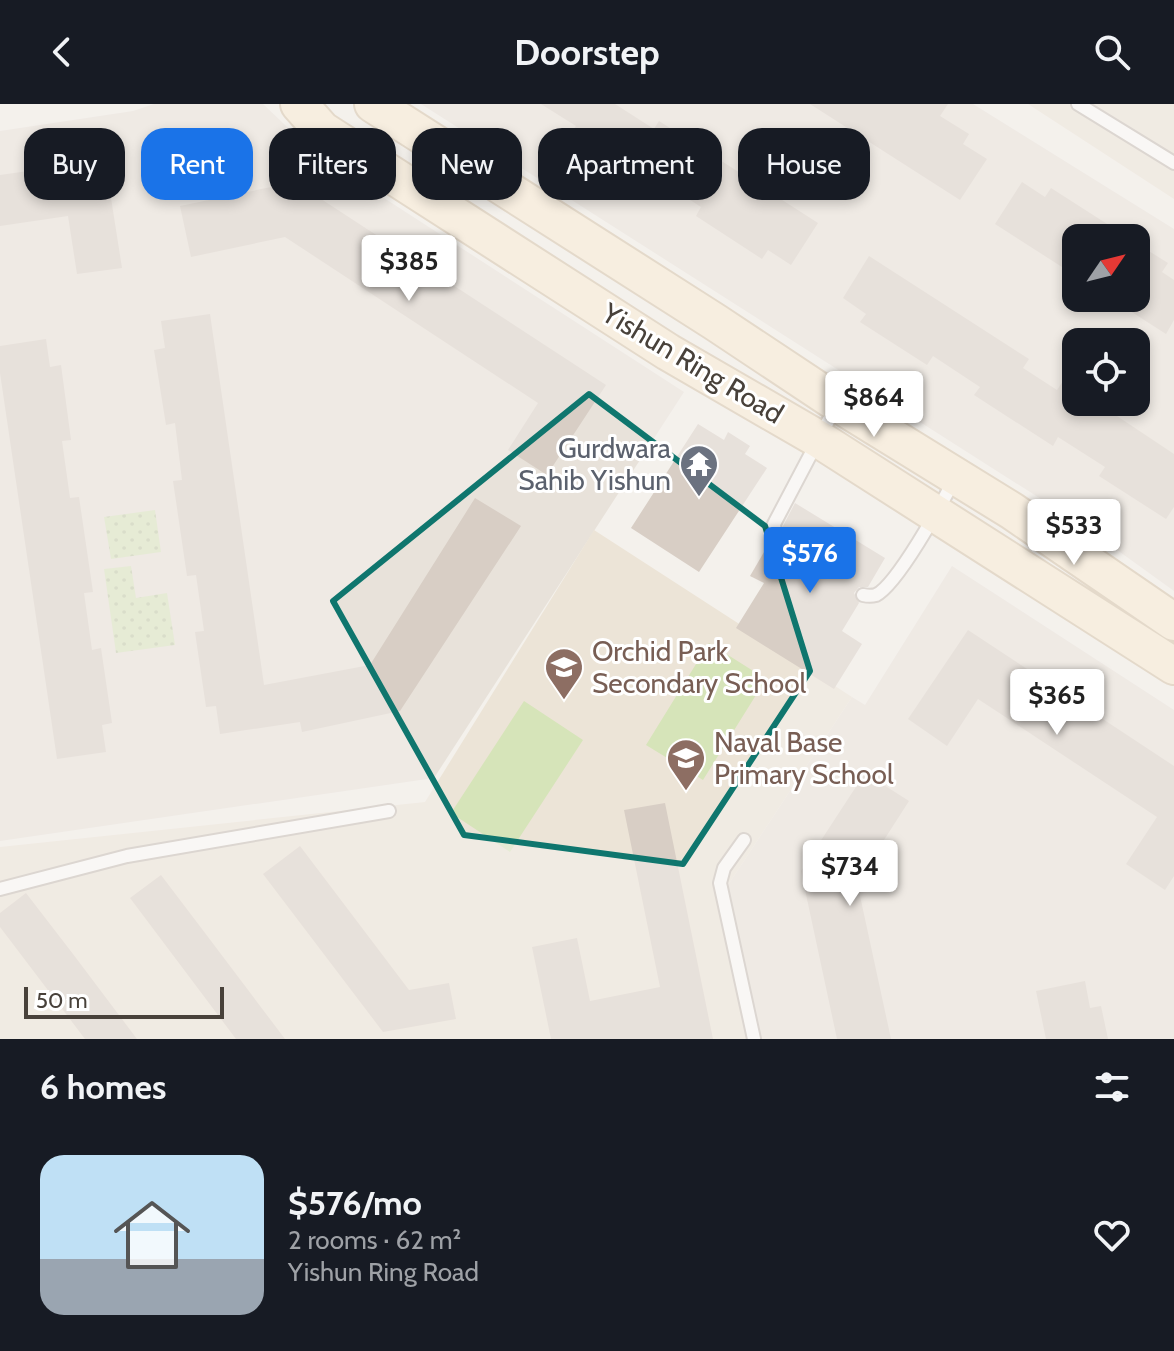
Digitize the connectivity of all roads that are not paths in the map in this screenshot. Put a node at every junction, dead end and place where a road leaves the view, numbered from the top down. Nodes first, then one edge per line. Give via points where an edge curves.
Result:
1 (299, 104) edge
2 (373, 104) edge
3 (1078, 104) edge
4 (1174, 163) edge
5 (837, 403) junction
6 (820, 440) junction
7 (956, 477) junction
8 (936, 514) junction
9 (775, 532) dead end
10 (863, 595) dead end
11 (1174, 622) edge
12 (1174, 666) edge
13 (389, 811) dead end
14 (744, 840) dead end
15 (0, 889) edge
16 (754, 1039) edge

1 - 6 main road, Yishun Ring Road via 322,130 668,352
2 - 5 main road, Yishun Ring Road
3 - 4 lane
5 - 6 lane
5 - 7 main road, Yishun Ring Road
6 - 8 main road, Yishun Ring Road
6 - 9 lane via 774,524
7 - 8 lane
7 - 11 main road, Yishun Ring Road
8 - 10 lane via 879,593
8 - 12 main road, Yishun Ring Road
13 - 15 lane via 127,856
14 - 16 lane via 720,883

